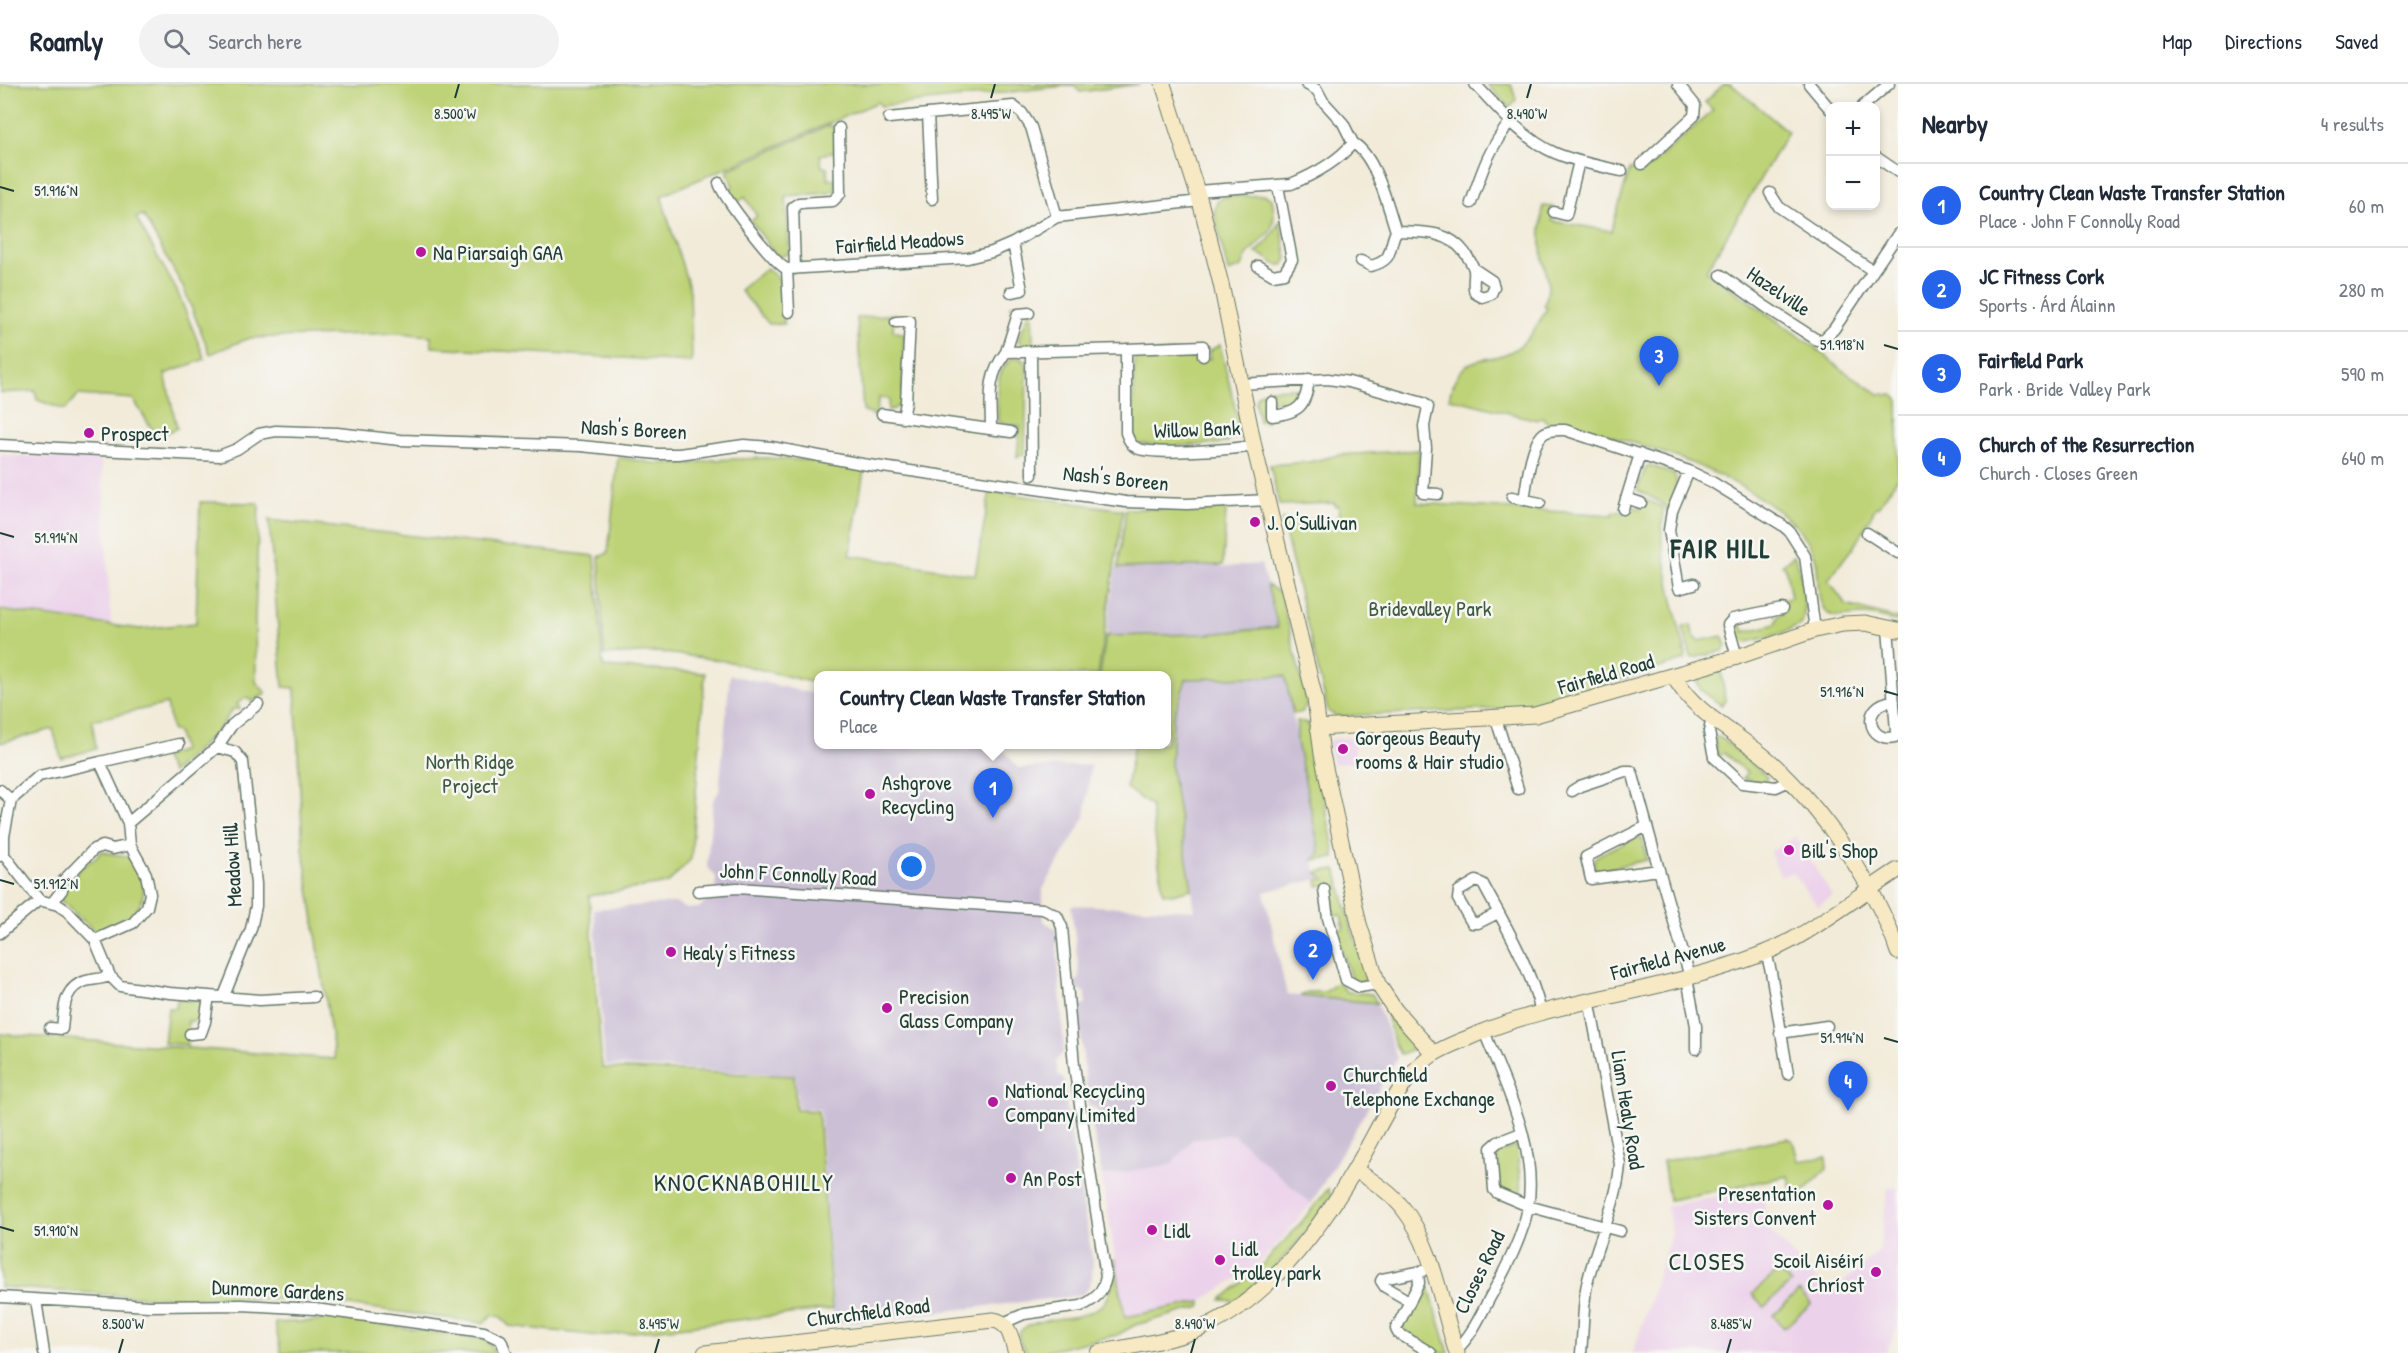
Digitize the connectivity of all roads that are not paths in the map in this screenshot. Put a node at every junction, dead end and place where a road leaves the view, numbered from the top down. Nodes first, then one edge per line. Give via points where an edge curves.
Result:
1 (1163, 84) edge
2 (1306, 84) edge
3 (1475, 84) edge
4 (1678, 84) edge
5 (1809, 84) edge
6 (1889, 84) edge
7 (1318, 87) edge
8 (1868, 102) edge
9 (1826, 104) edge
10 (928, 114) junction
11 (889, 118) dead end
12 (1511, 121) junction
13 (839, 128) dead end
14 (1353, 143) junction
15 (1880, 160) edge
16 (1579, 161) junction
17 (1642, 164) dead end
18 (942, 166) dead end
19 (931, 167) junction
20 (1622, 171) dead end
21 (1898, 172) edge
22 (719, 183) dead end
23 (1278, 186) junction
24 (1770, 193) dead end
25 (1198, 196) junction
26 (932, 199) dead end
27 (1471, 203) dead end
28 (1554, 212) dead end
29 (1057, 217) junction
30 (1396, 231) junction
31 (1898, 234) edge
32 (1013, 243) junction
33 (1361, 261) dead end
34 (1258, 266) dead end
35 (791, 269) junction
36 (1474, 269) dead end
37 (1873, 271) junction
38 (1721, 275) dead end
39 (1011, 292) dead end
40 (789, 312) dead end
41 (1029, 313) dead end
42 (896, 322) dead end
43 (1126, 349) junction
44 (1006, 352) junction
45 (1031, 352) junction
46 (1203, 357) dead end
47 (1309, 379) junction
48 (1241, 384) junction
49 (1272, 402) dead end
50 (882, 414) dead end
51 (903, 418) junction
52 (991, 429) junction
53 (1011, 432) dead end
54 (0, 446) edge
55 (1254, 446) junction
56 (1640, 454) junction
57 (1689, 471) junction
58 (1032, 475) dead end
59 (1438, 494) dead end
60 (1512, 498) dead end
61 (1268, 500) junction
62 (1524, 500) junction
63 (1540, 503) dead end
64 (1641, 503) dead end
65 (1867, 533) dead end
66 (1898, 553) edge
67 (1695, 584) dead end
68 (1782, 609) dead end
69 (1893, 629) edge
70 (1815, 630) junction
71 (1737, 657) junction
72 (1674, 676) junction
73 (1894, 701) dead end
74 (258, 704) dead end
75 (1712, 717) junction
76 (1496, 719) junction
77 (1318, 728) junction
78 (178, 744) dead end
79 (217, 747) junction
80 (100, 762) junction
81 (1789, 781) junction
82 (1518, 789) dead end
83 (0, 790) edge
84 (1572, 791) dead end
85 (11, 800) junction
86 (129, 823) junction
87 (1647, 826) junction
88 (130, 845) junction
89 (2, 855) edge
90 (1659, 870) junction
91 (1898, 870) edge
92 (1324, 889) dead end
93 (1868, 889) junction
94 (698, 891) dead end
95 (39, 900) junction
96 (52, 903) junction
97 (1498, 913) dead end
98 (1341, 923) dead end
99 (1330, 926) junction
100 (0, 933) edge
101 (1895, 935) edge
102 (95, 940) junction
103 (1766, 952) junction
104 (1898, 952) edge
105 (110, 976) junction
106 (1688, 977) junction
107 (1378, 984) junction
108 (208, 996) junction
109 (224, 996) junction
110 (314, 997) dead end
111 (1589, 999) junction
112 (1541, 1012) junction
113 (1827, 1026) dead end
114 (50, 1028) dead end
115 (1484, 1031) junction
116 (190, 1034) dead end
117 (1780, 1034) junction
118 (1696, 1049) dead end
119 (1434, 1054) junction
120 (1788, 1074) dead end
121 (1521, 1133) junction
122 (1355, 1170) junction
123 (1528, 1206) junction
124 (1606, 1226) junction
125 (1620, 1231) dead end
126 (1425, 1271) junction
127 (0, 1297) edge
128 (36, 1300) junction
129 (1409, 1301) junction
130 (1003, 1323) junction
131 (1457, 1351) edge
132 (44, 1353) edge
133 (506, 1353) edge
134 (705, 1353) edge
135 (1016, 1353) edge
136 (1099, 1353) edge
137 (1431, 1353) edge
138 (1581, 1353) edge

1 - 25 street
2 - 7 street
3 - 12 street
4 - 17 street via 1695,105 1694,116
5 - 9 street
6 - 8 street
7 - 14 street via 1319,95 1343,123
10 - 11 street
10 - 19 street, Fairfield Meadows
10 - 29 street via 1018,108 1031,127
12 - 16 street via 1545,148
12 - 27 street via 1485,161
13 - 35 street via 834,162 839,197 793,207
14 - 23 street, Fairfield Meadows via 1305,178
14 - 30 street via 1364,151
15 - 21 street
16 - 20 street
16 - 28 street via 1566,215
18 - 19 street
19 - 26 street, Fairfield Meadows
22 - 35 street via 774,259
23 - 25 street, Fairfield Meadows via 1222,188
23 - 34 street via 1292,260 1284,273 1274,275
24 - 37 street via 1779,207
25 - 29 street, Fairfield Meadows
25 - 48 street
29 - 32 street, Fairfield Meadows
30 - 33 street via 1390,256 1371,266
30 - 36 street via 1449,238 1463,250
31 - 37 street
32 - 35 street, Fairfield Meadows via 968,258
32 - 39 street via 1022,290
35 - 40 street
37 - 38 street, Hazelville via 1834,329 1817,340
41 - 44 street via 1018,314
42 - 51 street via 910,321
43 - 45 street
43 - 46 street via 1203,346
43 - 55 street, Willow Bank via 1126,434 1135,447 1148,451
44 - 45 street
44 - 52 street via 992,375
45 - 58 street
47 - 48 street
47 - 49 street via 1308,391 1296,411 1272,416
47 - 59 street via 1349,382 1426,405 1423,493
48 - 55 street
50 - 51 street
51 - 52 street
52 - 53 street
54 - 61 street, Nash's Boreen via 219,456 259,434 276,431 581,446 658,454 744,445 1126,502
55 - 61 street
56 - 57 street
56 - 62 street via 1565,430 1553,430 1543,434 1538,442
56 - 64 street via 1625,503
57 - 67 street via 1672,511 1669,530 1679,588
57 - 70 street via 1789,531 1808,566
60 - 62 street
61 - 77 street via 1315,699
62 - 63 street
65 - 66 street
68 - 71 street via 1732,619 1728,625
69 - 70 street, Fairfield Road via 1851,622
69 - 73 street
70 - 71 street, Fairfield Road
71 - 72 street, Fairfield Road
72 - 75 street via 1689,699
72 - 76 street, Fairfield Road via 1551,711
74 - 79 street via 232,725
75 - 81 street
75 - 81 street via 1708,732 1713,757 1742,783 1776,788
76 - 77 street, Fairfield Road
76 - 82 street
77 - 107 street via 1359,924
78 - 80 street
79 - 86 street
79 - 109 street, Meadow Hill via 235,752 243,762 256,878 251,929
80 - 85 street via 39,776
80 - 86 street
81 - 93 street via 1853,860
83 - 85 street
84 - 87 street via 1631,771
85 - 89 street
86 - 88 street
87 - 90 street
87 - 90 street via 1586,857 1591,879
88 - 96 street via 94,849
88 - 102 street via 149,881 147,907 133,923
89 - 95 street
90 - 106 street
91 - 93 street, Fairfield Avenue
92 - 99 street
93 - 101 street
93 - 103 street, Fairfield Avenue via 1810,929
94 - 130 street, John F Connolly Road via 737,888 920,900 1043,909 1057,916 1062,927 1074,1065 1106,1277 1101,1293 1089,1303 1024,1314
95 - 96 street
95 - 100 street
96 - 102 street via 67,911
97 - 112 street via 1529,974
98 - 99 street
99 - 107 street via 1346,980 1359,987
101 - 104 street
102 - 105 street
103 - 106 street, Fairfield Avenue
103 - 117 street
105 - 108 street via 126,987
105 - 114 street via 78,985 67,996 62,1029
106 - 111 street, Fairfield Avenue
106 - 118 street
107 - 119 street
108 - 109 street
108 - 116 street via 201,1034
109 - 110 street via 264,1000
111 - 112 street, Fairfield Avenue
111 - 124 street, Liam Healy Road via 1620,1164
112 - 115 street, Fairfield Avenue
113 - 117 street
115 - 119 street, Fairfield Avenue
115 - 121 street, Closes Road
117 - 120 street
119 - 122 street via 1402,1089
121 - 123 street, Closes Road
121 - 123 street via 1491,1148 1494,1190
122 - 126 street via 1403,1208 1422,1238
122 - 136 street via 1304,1243 1275,1275 1234,1310 1203,1328
123 - 124 street
123 - 131 street, Closes Road via 1500,1279
124 - 125 street
124 - 138 street, Liam Healy Road via 1587,1288
126 - 129 street
126 - 129 street via 1382,1279 1385,1287
126 - 131 street
127 - 128 street, Dunmore Gardens
128 - 132 street
128 - 133 street, Dunmore Gardens via 315,1309 484,1332 501,1340
129 - 137 street via 1396,1331
130 - 134 street, Churchfield Road via 967,1322
130 - 135 street

